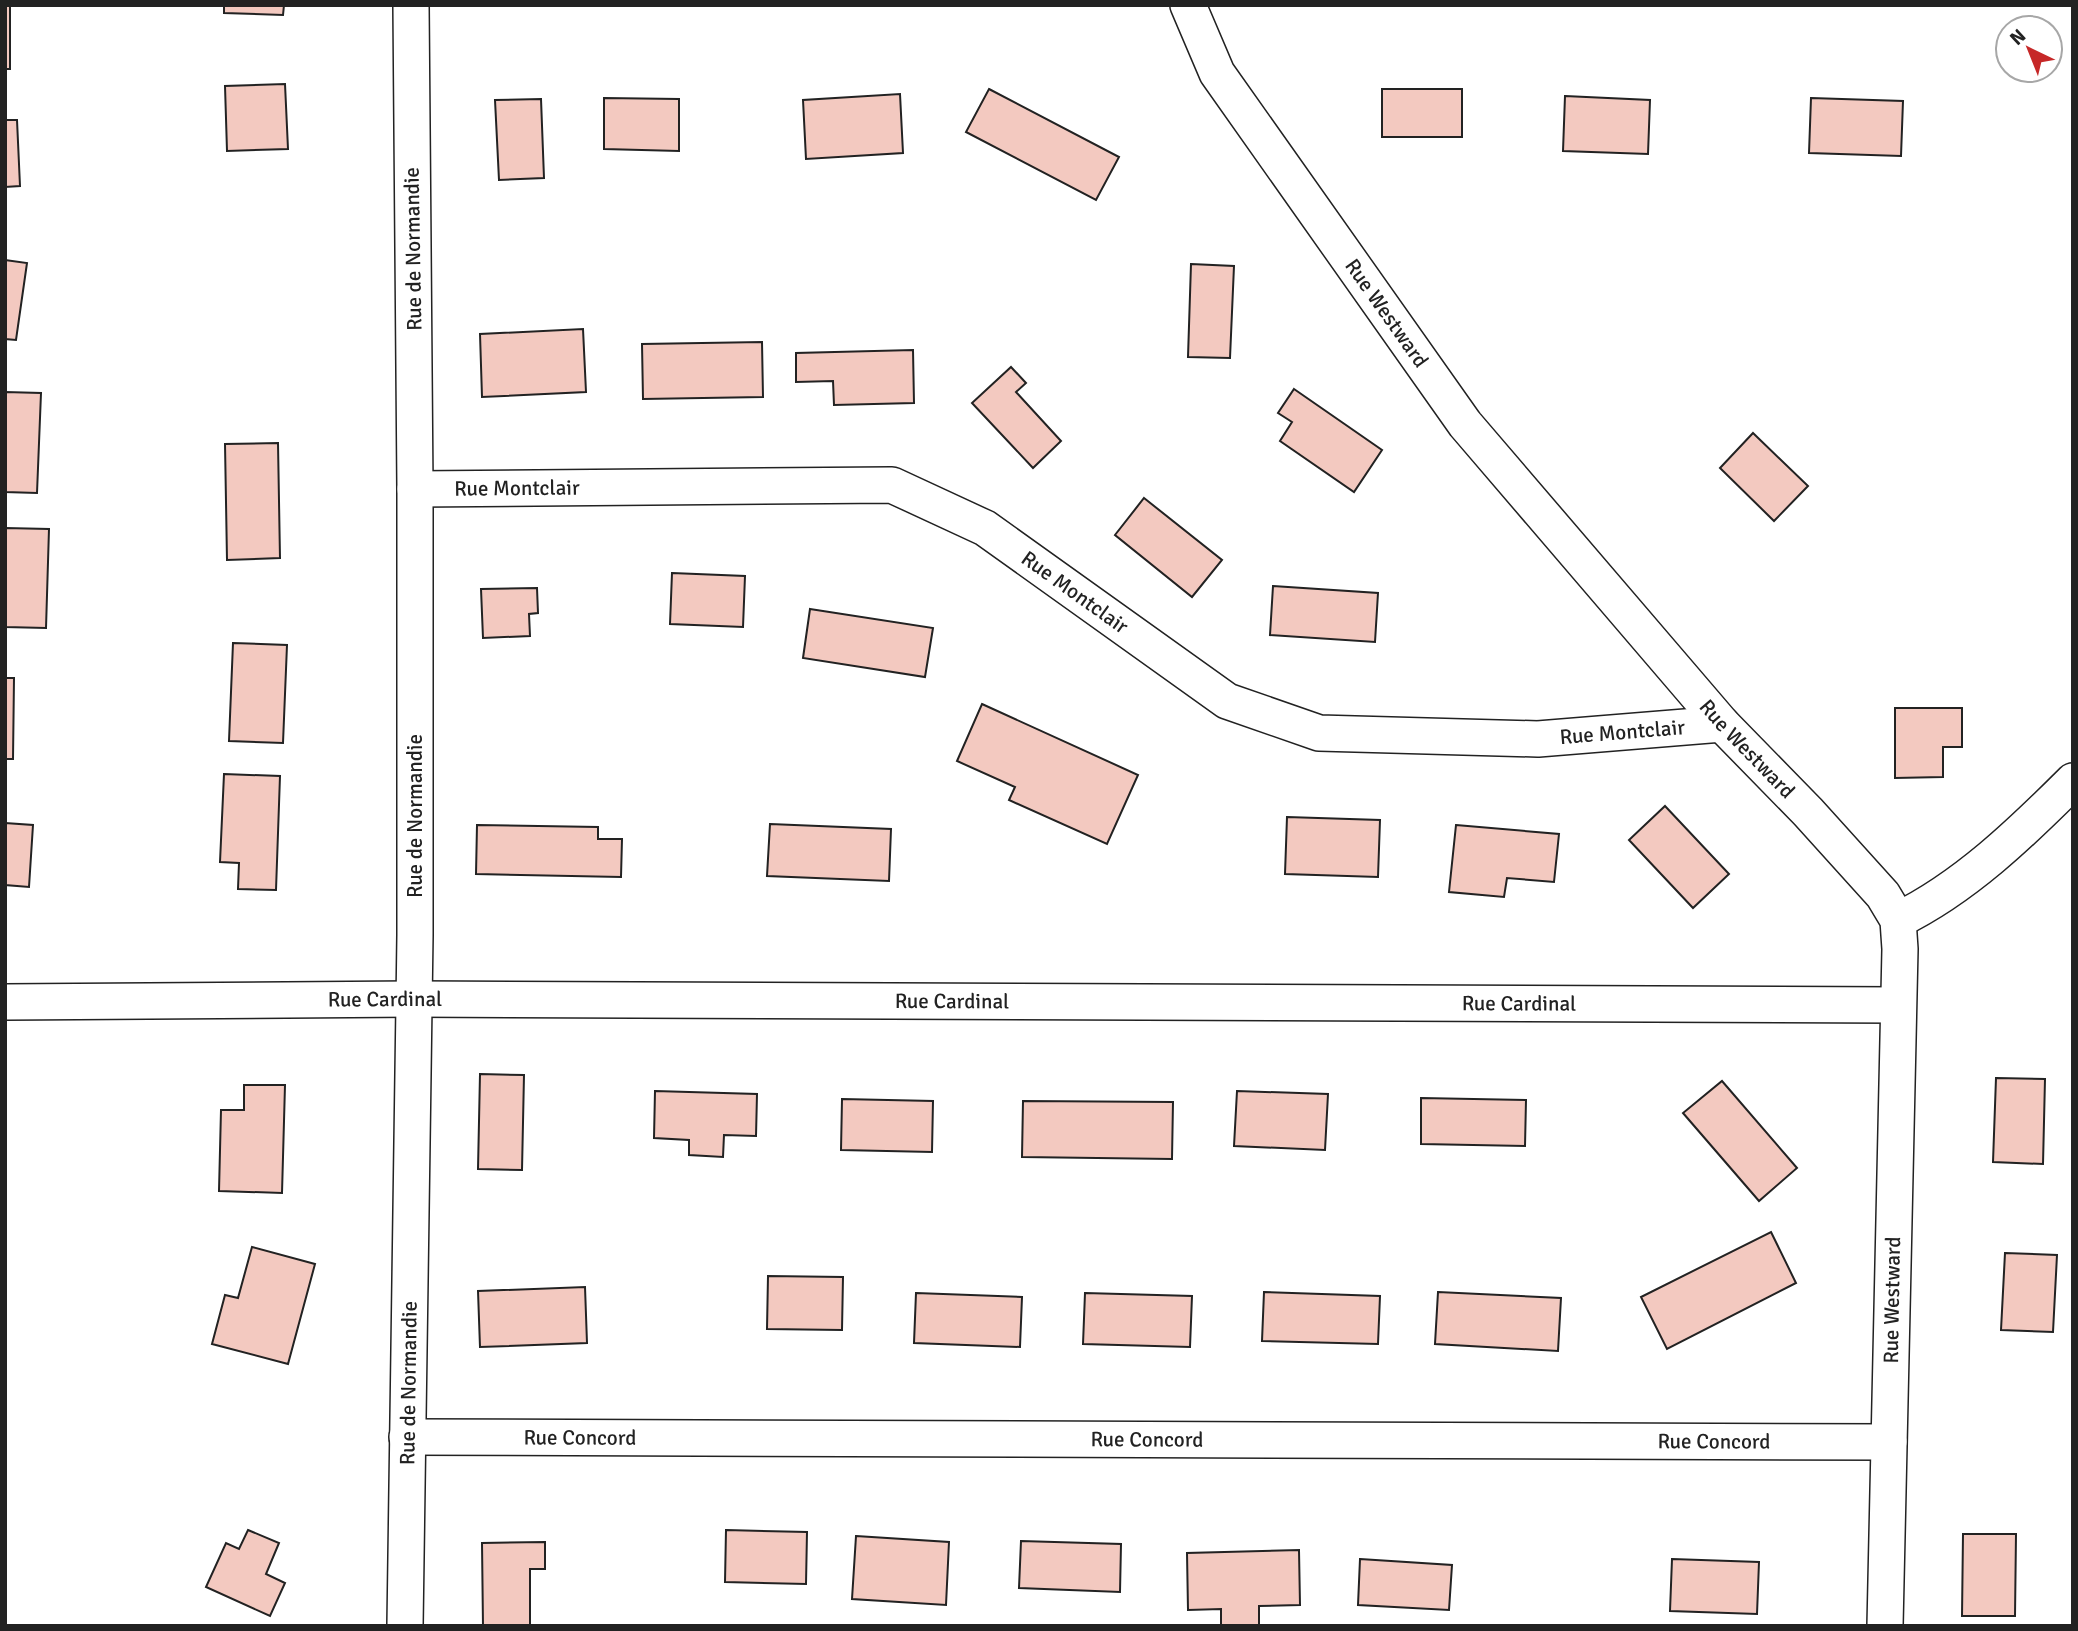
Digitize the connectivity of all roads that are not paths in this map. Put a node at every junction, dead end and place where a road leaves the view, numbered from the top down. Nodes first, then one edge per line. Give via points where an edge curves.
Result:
1 (411, 5) edge
2 (1188, 5) edge
3 (415, 489) junction
4 (1722, 724) junction
5 (2073, 782) edge
6 (1898, 920) junction
7 (414, 999) junction
8 (5, 1002) edge
9 (1898, 1005) junction
10 (407, 1437) junction
11 (1889, 1442) junction
12 (405, 1626) edge
13 (1885, 1626) edge

1 - 3 street, Rue de Normandie
2 - 4 street, Rue Westward via 1217,73 1465,424
3 - 4 street, Rue Montclair via 892,485 985,528 1227,701 1319,733 1538,739
3 - 7 street, Rue de Normandie
4 - 6 street, Rue Westward via 1883,895
5 - 6 street via 1973,870
6 - 9 street, Rue Westward
7 - 8 street, Rue Cardinal
7 - 9 street, Rue Cardinal
7 - 10 street, Rue de Normandie
9 - 11 street, Rue Westward
10 - 11 street, Rue Concord
10 - 12 street, Rue de Normandie
11 - 13 street, Rue Westward

